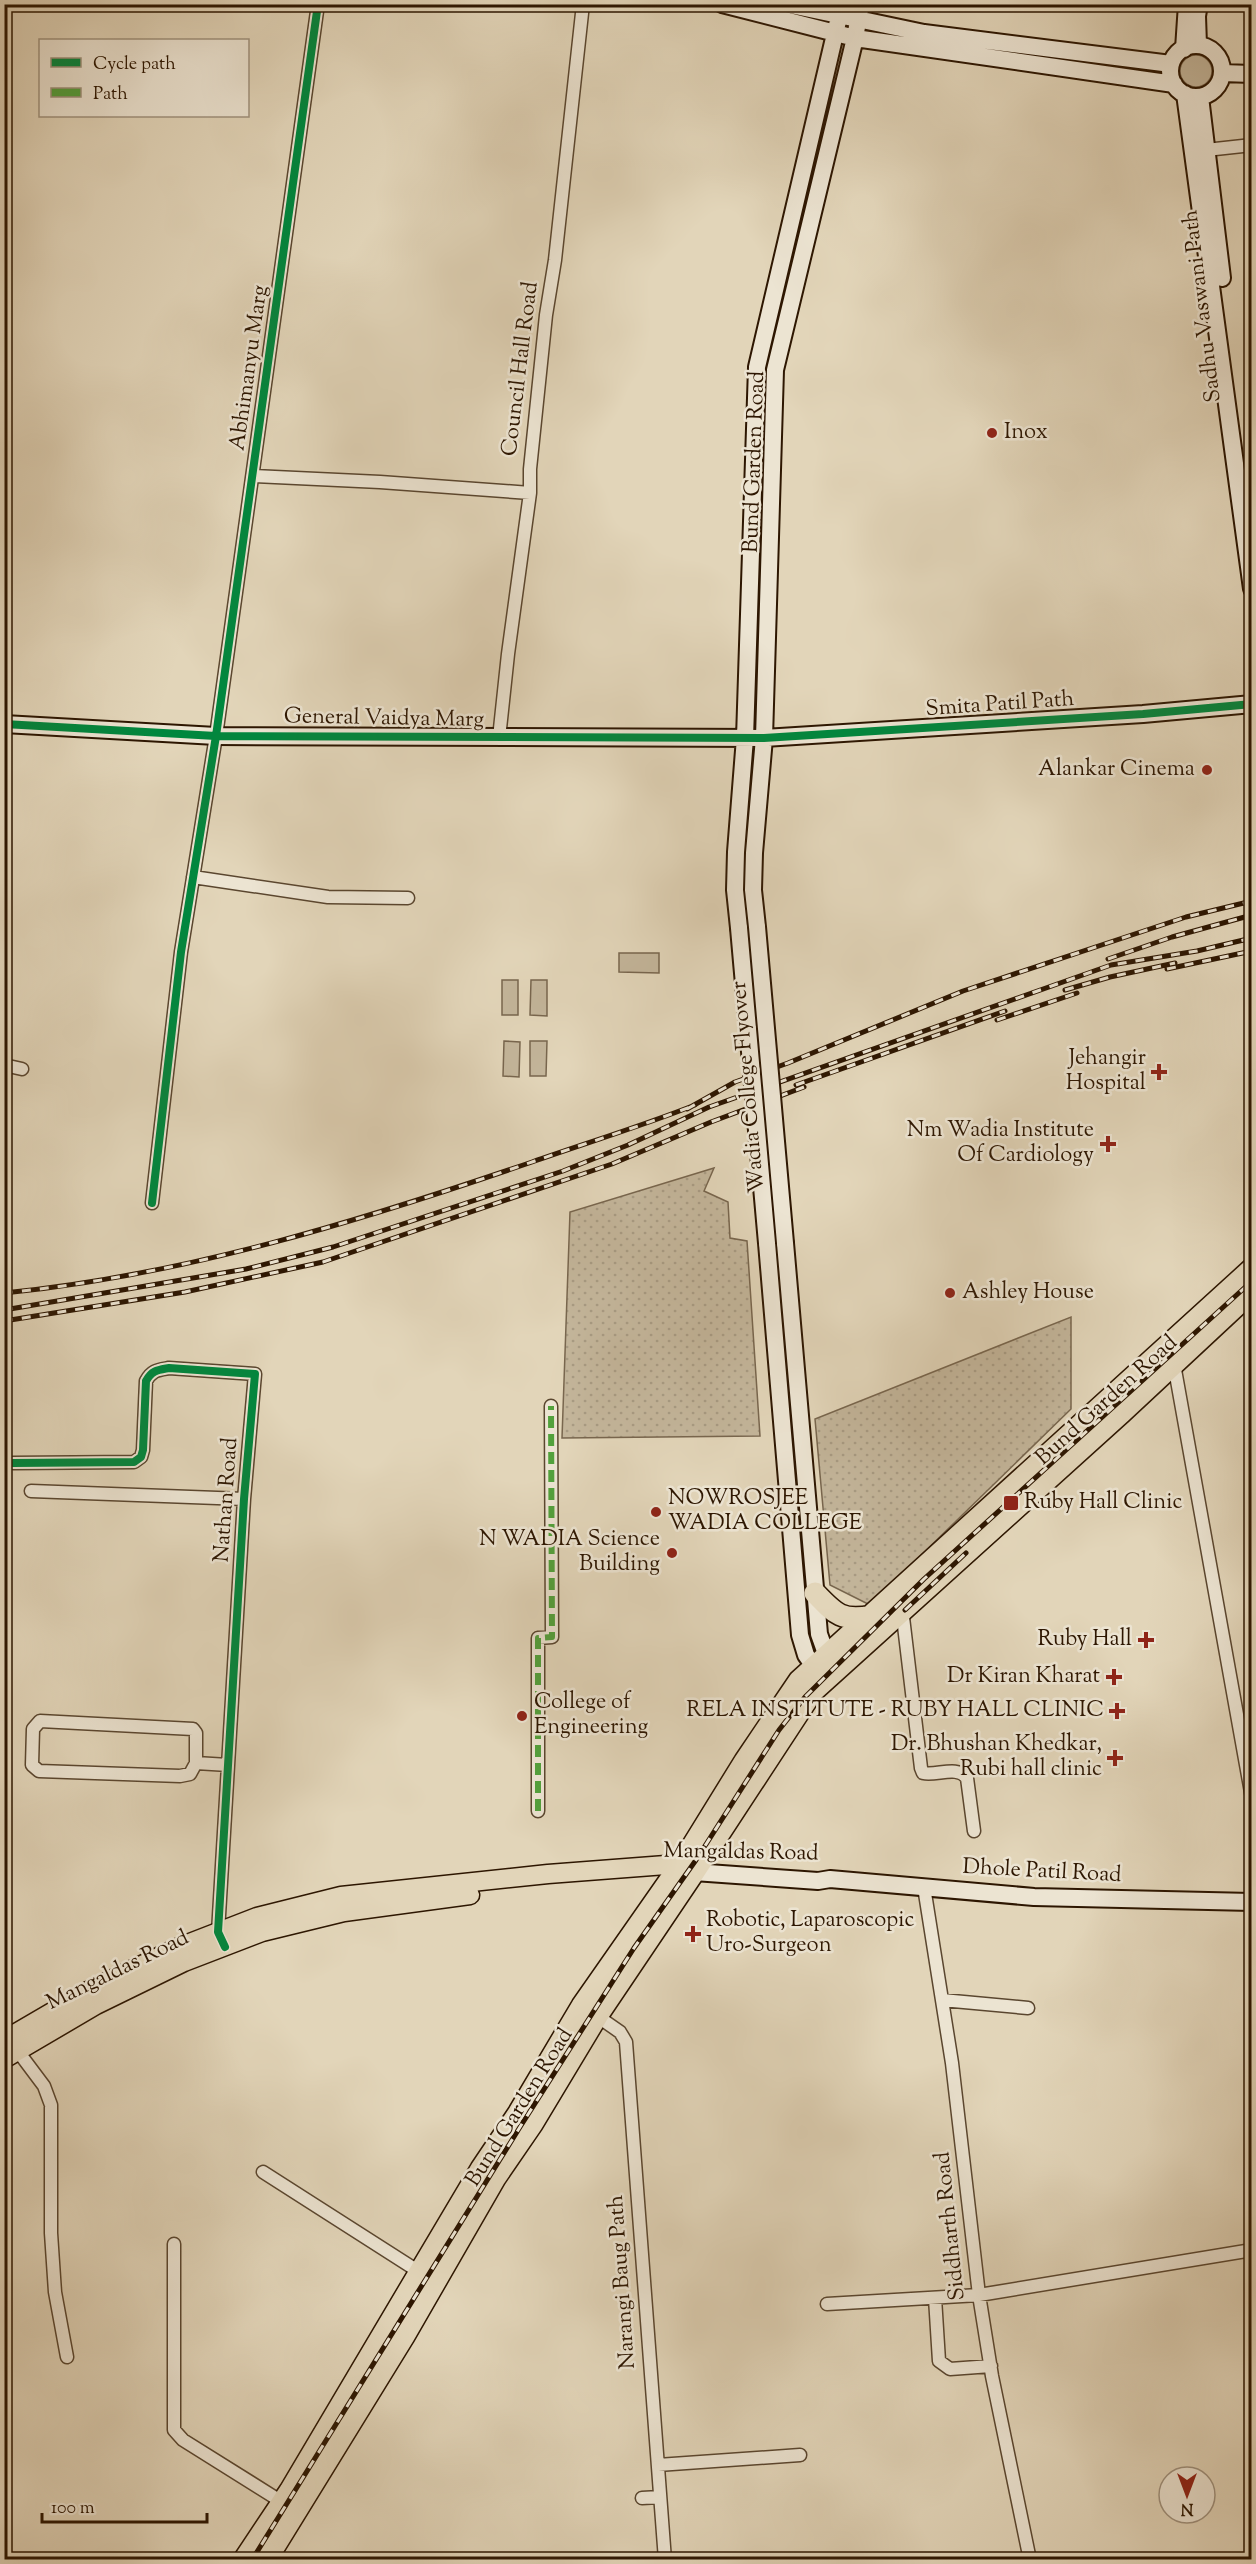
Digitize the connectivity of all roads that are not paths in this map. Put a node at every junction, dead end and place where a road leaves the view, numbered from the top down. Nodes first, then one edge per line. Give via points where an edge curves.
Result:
1 (318, 4) edge
2 (583, 4) edge
3 (722, 4) edge
4 (786, 4) edge
5 (1187, 4) edge
6 (1199, 4) edge
7 (840, 18) edge
8 (858, 21) edge
9 (1191, 47) junction
10 (1171, 64) junction
11 (1222, 73) junction
12 (1251, 74) edge
13 (1186, 92) junction
14 (1251, 145) edge
15 (1206, 150) junction
16 (253, 476) junction
17 (530, 493) junction
18 (1251, 510) edge
19 (1251, 589) edge
20 (1245, 705) edge
21 (4, 724) edge
22 (216, 735) junction
23 (499, 738) junction
24 (745, 738) junction
25 (764, 738) junction
26 (193, 877) junction
27 (408, 898) dead end
28 (757, 927) joint
29 (739, 928) joint
30 (4, 1065) edge
31 (22, 1069) dead end
32 (152, 1203) dead end
33 (1251, 1269) edge
34 (1251, 1292) edge
35 (1174, 1364) junction
36 (551, 1406) dead end
37 (13, 1463) dead end
38 (31, 1491) dead end
39 (244, 1499) junction
40 (815, 1593) junction
41 (897, 1605) junction
42 (872, 1616) junction
43 (836, 1659) junction
44 (819, 1674) junction
45 (196, 1763) junction
46 (228, 1765) junction
47 (1251, 1798) edge
48 (538, 1811) dead end
49 (974, 1831) dead end
50 (688, 1868) junction
51 (830, 1879) joint
52 (924, 1887) junction
53 (1251, 1902) edge
54 (222, 1939) junction
55 (942, 2000) junction
56 (1028, 2008) dead end
57 (597, 2016) junction
58 (9, 2050) edge
59 (263, 2172) dead end
60 (174, 2244) dead end
61 (1251, 2250) edge
62 (421, 2273) junction
63 (979, 2295) junction
64 (935, 2298) junction
65 (826, 2304) dead end
66 (68, 2357) dead end
67 (991, 2366) junction
68 (800, 2455) dead end
69 (658, 2465) junction
70 (660, 2497) junction
71 (642, 2498) dead end
72 (282, 2502) junction
73 (244, 2559) edge
74 (266, 2559) edge
75 (665, 2559) edge
76 (1030, 2559) edge

1 - 16 street, Abhimanyu Marg
2 - 17 street, Council Hall Road via 546,315
3 - 7 main road
4 - 7 main road
5 - 9 main road
6 - 9 main road
7 - 8 main road
7 - 24 main road, Bund Garden Road via 757,367
8 - 10 main road via 1044,50
8 - 13 main road
8 - 25 main road, Bund Garden Road via 775,370
9 - 10 main road via 1176,55
9 - 11 main road via 1208,48 1216,54
10 - 13 main road via 1171,74
11 - 12 main road
11 - 13 main road via 1217,87 1209,93
13 - 15 main road, Sadhu Vaswani Path
13 - 19 main road
14 - 15 street
15 - 18 main road, Sadhu Vaswani Path
16 - 17 street
16 - 22 street, Abhimanyu Marg
17 - 23 street, Council Hall Road
20 - 25 main road, Smita Patil Path
21 - 22 main road, General Vaidya Marg
22 - 23 main road, General Vaidya Marg
22 - 26 street, Abhimanyu Marg
23 - 24 main road, General Vaidya Marg
24 - 25 main road, General Vaidya Marg
24 - 29 main road, Bund Garden Road via 736,852
25 - 28 main road, Bund Garden Road via 754,853
26 - 27 street via 328,897
26 - 32 street, Abhimanyu Marg
28 - 40 main road, Wadia College Flyover, bridge
29 - 44 main road, Wadia College Flyover, bridge via 801,1635 806,1655
30 - 31 street
33 - 41 highway, Bund Garden Road
34 - 35 highway, Bund Garden Road
35 - 41 highway, Bund Garden Road
35 - 47 street
36 - 48 street via 552,1637 538,1638
37 - 39 street, Nathan Road via 134,1462 143,1449 146,1381 150,1374 169,1368 255,1374
38 - 39 street
39 - 46 street, Nathan Road
40 - 42 highway via 843,1617 855,1620
40 - 43 main road via 819,1634 824,1648
41 - 42 highway, Bund Garden Road
41 - 43 highway, Bund Garden Road
41 - 49 street via 921,1768 928,1774 963,1773
42 - 43 highway, Bund Garden Road
43 - 44 highway, Bund Garden Road
44 - 50 highway, Bund Garden Road via 812,1692
45 - 45 street via 190,1774 180,1776 39,1771 32,1765 33,1729 40,1721 193,1729
45 - 46 street
46 - 54 street, Nathan Road
50 - 51 main road, Mangaldas Road via 818,1872
50 - 54 main road, Mangaldas Road via 344,1912
50 - 57 highway, Bund Garden Road
50 - 62 highway, Bund Garden Road via 582,2006
51 - 52 main road, Dhole Patil Road
52 - 53 main road, Dhole Patil Road via 1034,1897
52 - 55 street, Siddharth Road
54 - 58 main road, Mangaldas Road
55 - 56 street
55 - 63 street, Siddharth Road via 965,2156
57 - 69 street, Narangi Baug Path via 620,2032 626,2042
57 - 74 highway, Bund Garden Road
58 - 66 street via 44,2086 51,2105 51,2233 55,2292
59 - 62 street
60 - 72 street via 174,2430 183,2440
61 - 63 street
62 - 72 highway, Bund Garden Road
63 - 64 street
63 - 67 street, Siddharth Road
64 - 65 street
64 - 67 street via 939,2361 950,2369
67 - 76 street, Siddharth Road
68 - 69 street
69 - 70 street, Narangi Baug Path
70 - 71 street
70 - 75 street, Narangi Baug Path
72 - 73 highway, Bund Garden Road

